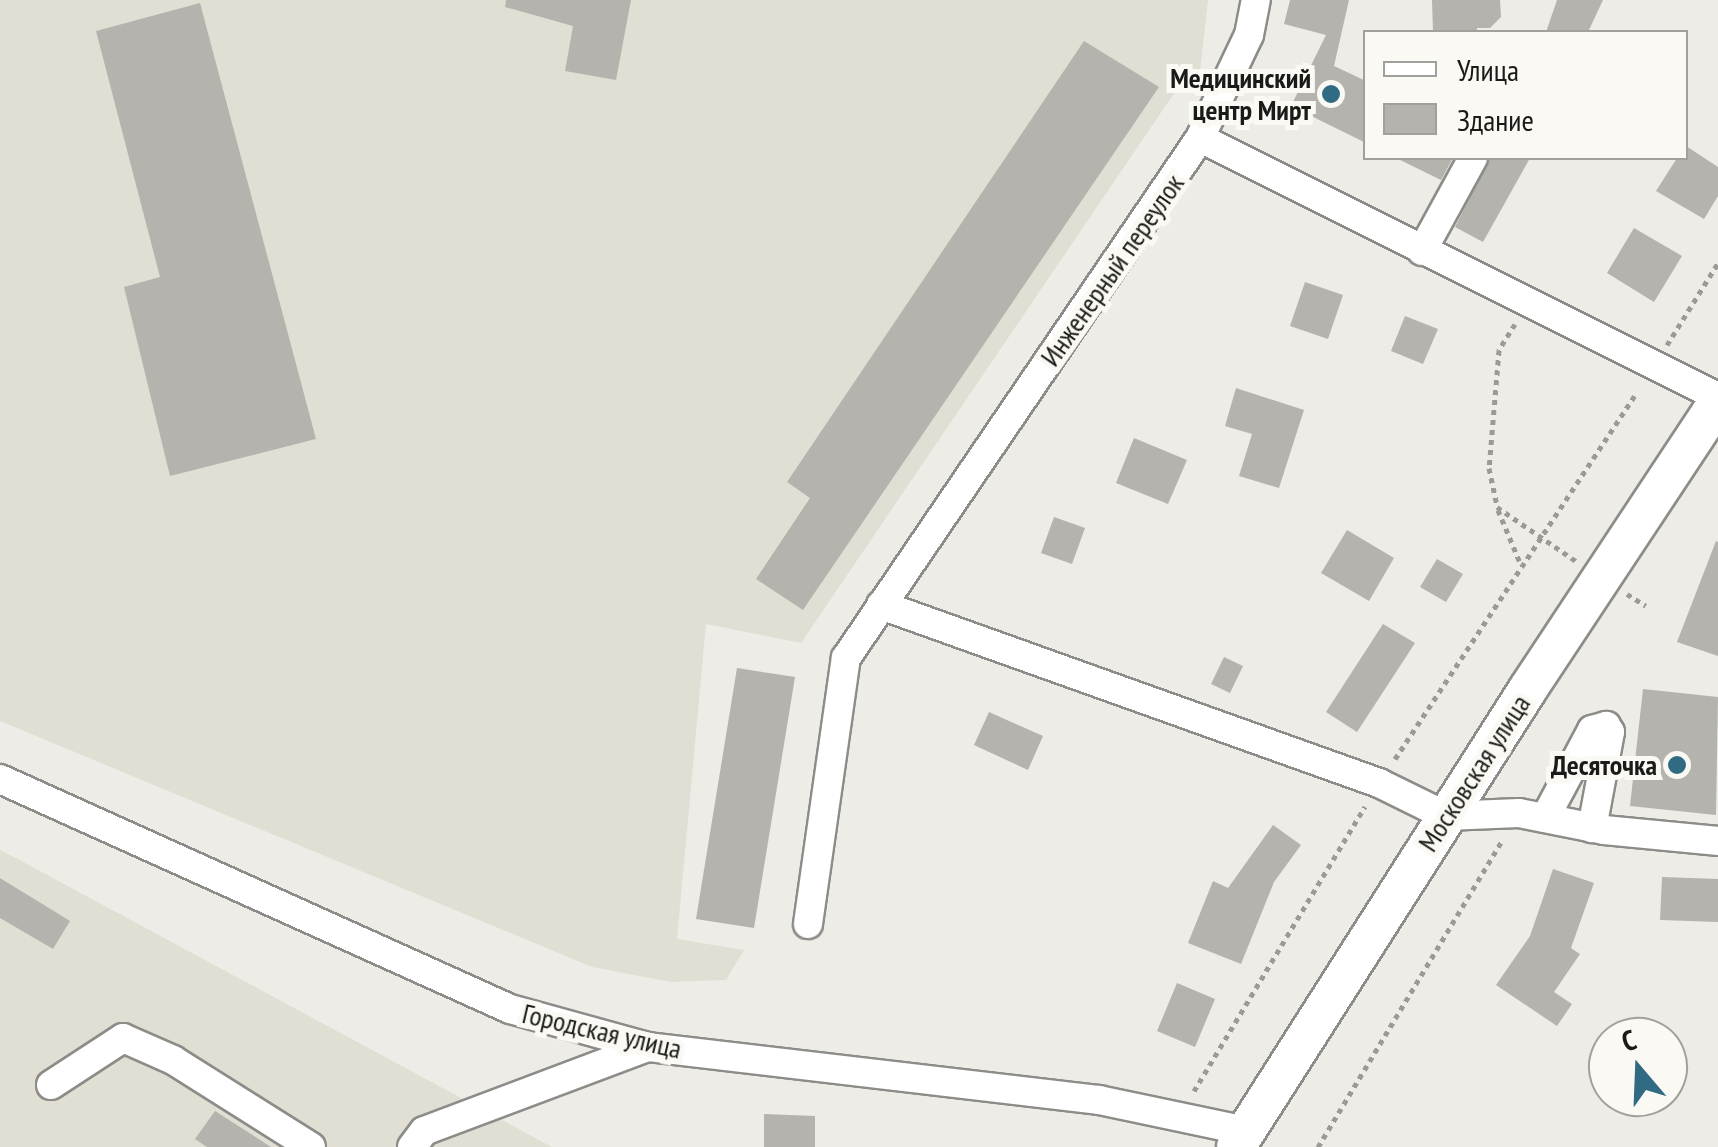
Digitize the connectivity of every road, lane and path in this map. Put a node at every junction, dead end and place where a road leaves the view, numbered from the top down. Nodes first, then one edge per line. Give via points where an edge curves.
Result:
1 (1256, 0) edge
2 (1200, 138) junction
3 (1472, 160) edge
4 (1422, 251) junction
5 (1718, 263) edge
6 (1526, 304) junction
7 (1665, 347) dead end
8 (1635, 394) dead end
9 (1718, 400) edge
10 (1497, 507) junction
11 (1540, 538) junction
12 (1582, 565) dead end
13 (1521, 566) junction
14 (881, 605) junction
15 (1390, 766) dead end
16 (0, 779) edge
17 (1368, 801) dead end
18 (1532, 815) junction
19 (1446, 816) junction
20 (1592, 828) junction
21 (1718, 841) edge
22 (808, 924) dead end
23 (648, 1047) junction
24 (51, 1085) dead end
25 (1194, 1091) dead end
26 (1241, 1139) edge
27 (311, 1147) edge
28 (412, 1147) edge
29 (1318, 1147) edge

1 - 2 street, Инженерный переулок via 1249,35
2 - 4 street
2 - 14 street, Инженерный переулок
3 - 4 street
4 - 6 street
5 - 7 path
6 - 9 street
6 - 10 path via 1499,350 1489,468
8 - 11 path
9 - 19 main road, Московская улица
10 - 11 path
10 - 13 path
11 - 12 path
11 - 13 path
13 - 15 path
14 - 19 street via 1379,783
14 - 22 street, Инженерный переулок via 846,658
16 - 23 street, Городская улица via 510,1009
17 - 25 path
18 - 19 street
18 - 20 street
18 - 20 street via 1592,730 1606,726
18 - 29 path
19 - 26 main road, Московская улица
20 - 21 street
23 - 26 street, Городская улица via 1099,1100
23 - 28 street via 424,1131
24 - 27 street via 124,1038 173,1060

